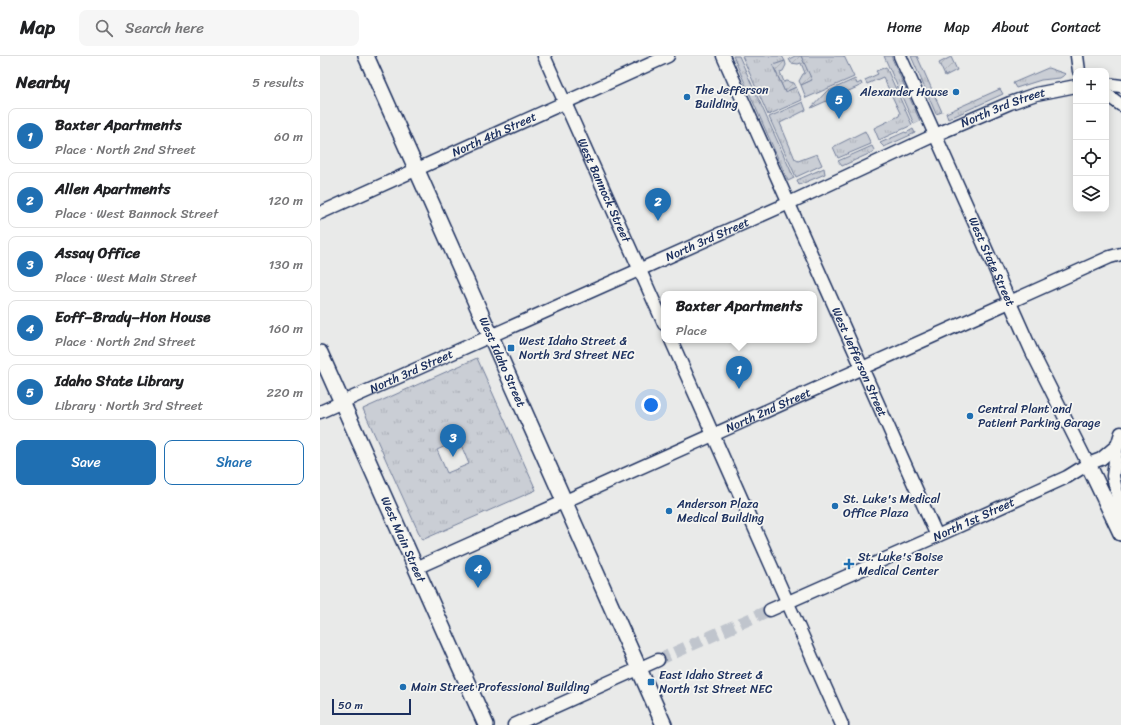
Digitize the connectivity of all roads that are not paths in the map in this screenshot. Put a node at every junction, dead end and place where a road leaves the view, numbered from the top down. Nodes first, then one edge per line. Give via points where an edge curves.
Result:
1 (366, 56) edge
2 (544, 56) edge
3 (668, 56) edge
4 (723, 56) edge
5 (900, 56) edge
6 (1077, 56) edge
7 (1079, 68) edge
8 (1109, 84) edge
9 (1121, 86) edge
10 (1073, 87) edge
11 (1109, 96) edge
12 (565, 102) junction
13 (1121, 105) edge
14 (935, 134) junction
15 (416, 169) junction
16 (789, 203) junction
17 (320, 213) edge
18 (1121, 254) edge
19 (640, 270) junction
20 (1010, 302) junction
21 (661, 317) edge
22 (491, 336) junction
23 (672, 343) edge
24 (320, 353) edge
25 (862, 368) junction
26 (342, 403) junction
27 (320, 412) edge
28 (1121, 433) edge
29 (713, 434) junction
30 (1119, 444) edge
31 (1088, 464) junction
32 (565, 501) junction
33 (1119, 528) edge
34 (938, 536) junction
35 (416, 568) junction
36 (788, 602) junction
37 (770, 610) tunnel mouth
38 (658, 660) tunnel mouth
39 (639, 669) junction
40 (486, 725) edge
41 (514, 725) edge
42 (664, 725) edge
43 (842, 725) edge

1 - 15 main road, West Idaho Street
2 - 12 street, West Bannock Street
3 - 12 street, North 4th Street
4 - 16 street, West Jefferson Street
5 - 14 street, West State Street
6 - 7 street
8 - 9 street
10 - 14 street, North 3rd Street via 1036,94
11 - 13 street
12 - 15 street, North 4th Street
12 - 19 street, West Bannock Street
14 - 16 street, North 3rd Street
14 - 20 street, West State Street
15 - 17 street, North 4th Street
15 - 22 main road, West Idaho Street
16 - 19 street, North 3rd Street
16 - 25 street, West Jefferson Street
18 - 20 street, North 2nd Street
19 - 21 street, West Bannock Street
19 - 22 street, North 3rd Street
20 - 25 street, North 2nd Street
20 - 31 street, West State Street
22 - 26 street, North 3rd Street
22 - 32 main road, West Idaho Street
23 - 29 street
24 - 26 main road, West Main Street
25 - 29 street, North 2nd Street
25 - 34 street, West Jefferson Street
26 - 27 street, North 3rd Street
26 - 35 main road, West Main Street
28 - 30 street
29 - 32 street, North 2nd Street
29 - 36 street
30 - 31 street, North 1st Street via 1101,459
30 - 33 street via 1113,476 1120,507
31 - 33 main road
31 - 34 street, North 1st Street via 1067,477
32 - 35 street, North 2nd Street
32 - 39 main road, West Idaho Street
34 - 36 street, North 1st Street
35 - 40 main road, West Main Street
36 - 37 street, North 1st Street
36 - 43 street
38 - 39 street
39 - 41 street
39 - 42 main road, West Idaho Street

